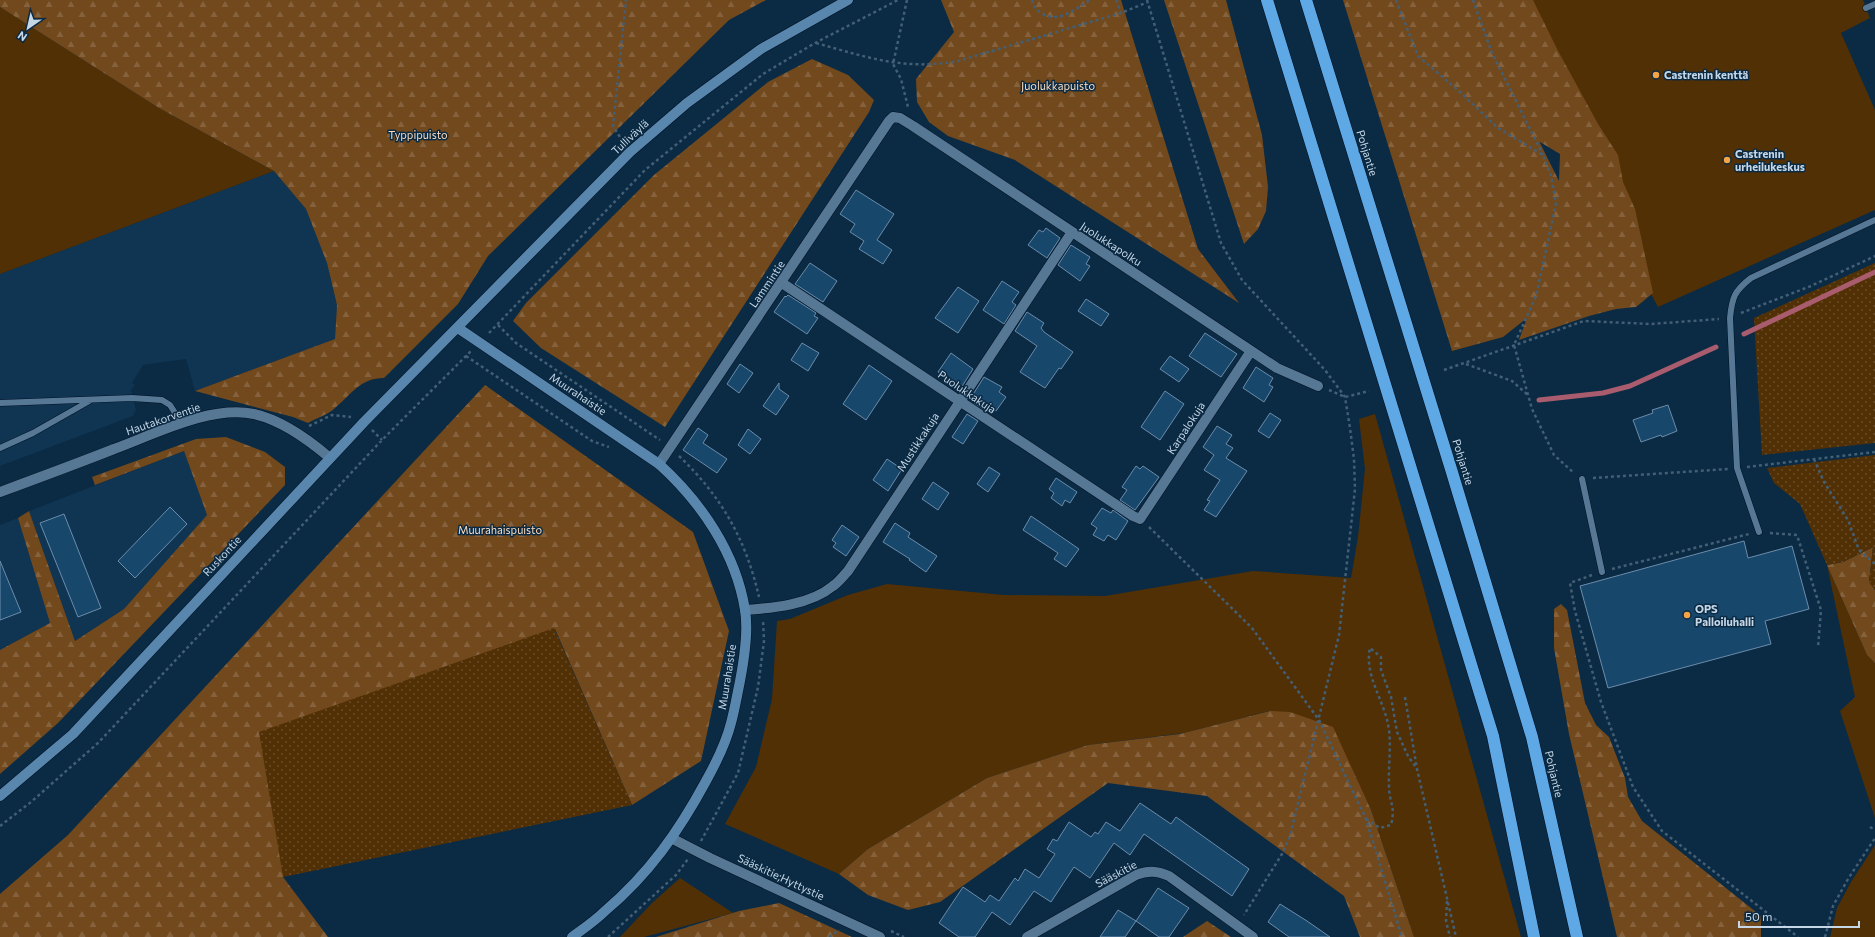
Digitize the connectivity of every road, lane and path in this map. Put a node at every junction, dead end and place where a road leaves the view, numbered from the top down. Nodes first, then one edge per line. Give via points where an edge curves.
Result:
1 (626, 0) edge
2 (848, 0) edge
3 (898, 0) edge
4 (907, 0) edge
5 (1031, 0) edge
6 (1090, 0) edge
7 (1116, 0) edge
8 (1267, 0) edge
9 (1306, 0) edge
10 (1396, 0) edge
11 (1473, 0) edge
12 (1148, 1) edge
13 (1875, 4) edge
14 (1866, 8) dead end
15 (1121, 13) junction
16 (815, 43) junction
17 (893, 64) junction
18 (894, 117) joint
19 (912, 126) junction
20 (630, 152) junction
21 (1543, 155) junction
22 (1875, 220) edge
23 (1072, 232) junction
24 (1875, 256) edge
25 (782, 283) junction
26 (1730, 318) junction
27 (498, 325) junction
28 (458, 328) junction
29 (480, 343) junction
30 (1514, 345) junction
31 (1251, 351) junction
32 (1465, 364) junction
33 (1444, 370) dead end
34 (1318, 386) dead end
35 (1369, 391) dead end
36 (1529, 396) junction
37 (1344, 397) junction
38 (92, 400) junction
39 (960, 401) junction
40 (0, 403) edge
41 (8, 403) junction
42 (0, 406) edge
43 (364, 422) junction
44 (182, 424) junction
45 (297, 434) junction
46 (382, 440) junction
47 (670, 447) junction
48 (0, 448) edge
49 (1875, 452) edge
50 (330, 458) junction
51 (1814, 459) junction
52 (659, 464) junction
53 (1737, 468) junction
54 (1582, 479) junction
55 (0, 492) edge
56 (1140, 518) junction
57 (1759, 532) junction
58 (1875, 564) edge
59 (1602, 572) junction
60 (762, 609) junction
61 (745, 610) junction
62 (1818, 648) dead end
63 (1406, 697) dead end
64 (1319, 720) junction
65 (1417, 769) junction
66 (0, 796) edge
67 (1366, 819) junction
68 (0, 826) edge
69 (1870, 827) dead end
70 (1875, 830) edge
71 (1875, 838) edge
72 (673, 839) junction
73 (694, 850) junction
74 (1447, 896) junction
75 (1237, 926) junction
76 (572, 937) edge
77 (608, 937) edge
78 (880, 937) edge
79 (1027, 937) edge
80 (1253, 937) edge
81 (1402, 937) edge
82 (1450, 937) edge
83 (1456, 937) edge
84 (1534, 937) edge
85 (1577, 937) edge
86 (1798, 937) edge
87 (1825, 937) edge

1 - 20 path via 613,126
2 - 20 main road, Tulliväylä via 761,49 687,103
3 - 16 path
4 - 17 path
5 - 6 path via 1044,15 1054,18 1066,15
7 - 15 path
8 - 84 highway via 1493,736
9 - 85 highway, Pohjantie via 1532,737
10 - 21 path via 1418,56 1498,128
11 - 21 path via 1492,53
12 - 15 path
12 - 37 path via 1221,243 1242,280 1325,370
13 - 14 lane
15 - 17 path via 958,61 936,65
16 - 17 path
16 - 27 path via 763,74 645,170
17 - 19 path via 901,79
18 - 19 street, Juolukkapolku
18 - 25 street, Lammintie
19 - 23 street, Juolukkapolku
20 - 28 main road, Tulliväylä
21 - 30 path via 1551,176 1556,203 1536,296
22 - 26 lane via 1751,278 1739,287 1732,300
23 - 31 street, Juolukkapolku
23 - 39 street, Mustikkakuja
24 - 26 path via 1811,286
25 - 39 street, Puolukkakuja
25 - 47 street, Lammintie
26 - 30 path via 1650,324 1584,321
26 - 53 lane
27 - 29 path
27 - 47 path via 516,343
28 - 29 main road, Muurahaistie
28 - 43 main road, Ruskontie
29 - 46 path
29 - 52 main road, Muurahaistie
30 - 32 path
30 - 36 path
31 - 34 street, Juolukkapolku via 1277,368
31 - 56 street, Karpalokuja
32 - 33 path
32 - 36 path via 1512,382
35 - 37 path
36 - 54 path via 1532,409 1554,455
37 - 64 path via 1354,459 1355,489 1339,636
38 - 41 lane
38 - 44 lane via 162,400 170,405
38 - 48 lane
39 - 56 street, Puolukkakuja via 1133,516
39 - 60 street, Mustikkakuja via 848,570 833,587 788,606
40 - 41 lane
41 - 42 lane
43 - 45 path via 352,417 332,415 313,423
43 - 46 path
43 - 50 main road, Ruskontie
44 - 45 street, Hautakorventie via 224,412 254,414
44 - 55 street, Hautakorventie
45 - 50 street, Hautakorventie via 316,445
46 - 68 path via 98,743
47 - 52 street, Lammintie
47 - 60 path via 694,470 716,498 741,538 754,574
49 - 51 path
50 - 66 main road, Ruskontie via 73,734
51 - 53 path
51 - 58 path via 1824,482 1848,520 1859,550
52 - 61 main road, Muurahaistie via 681,484 703,512 723,545 737,580
53 - 54 path
53 - 57 lane
54 - 59 lane
56 - 64 path via 1252,628
57 - 59 path
57 - 62 path via 1797,535 1821,610
59 - 86 path via 1570,583 1574,611 1601,702 1633,787 1662,831
60 - 61 street, Mustikkakuja
60 - 73 path via 764,641 758,687 738,773
61 - 72 main road, Muurahaistie via 745,654 731,724 716,762
63 - 65 path
64 - 67 path
64 - 75 path via 1290,836 1282,854
65 - 67 path via 1397,732 1391,697 1381,670 1381,657 1370,648 1368,657 1375,688 1388,725 1389,788 1394,814 1391,825 1380,828
65 - 74 path
67 - 81 path
69 - 70 path
71 - 87 path via 1833,906
72 - 73 street, Sääskitie;Hyttystie
72 - 76 main road, Muurahaistie via 648,870 605,912
73 - 77 path via 676,875
73 - 78 street, Sääskitie;Hyttystie
74 - 82 path via 1446,921
74 - 83 path
75 - 79 street, Sääskitie via 1169,876 1146,871 1136,874
75 - 80 street, Sääskitie

